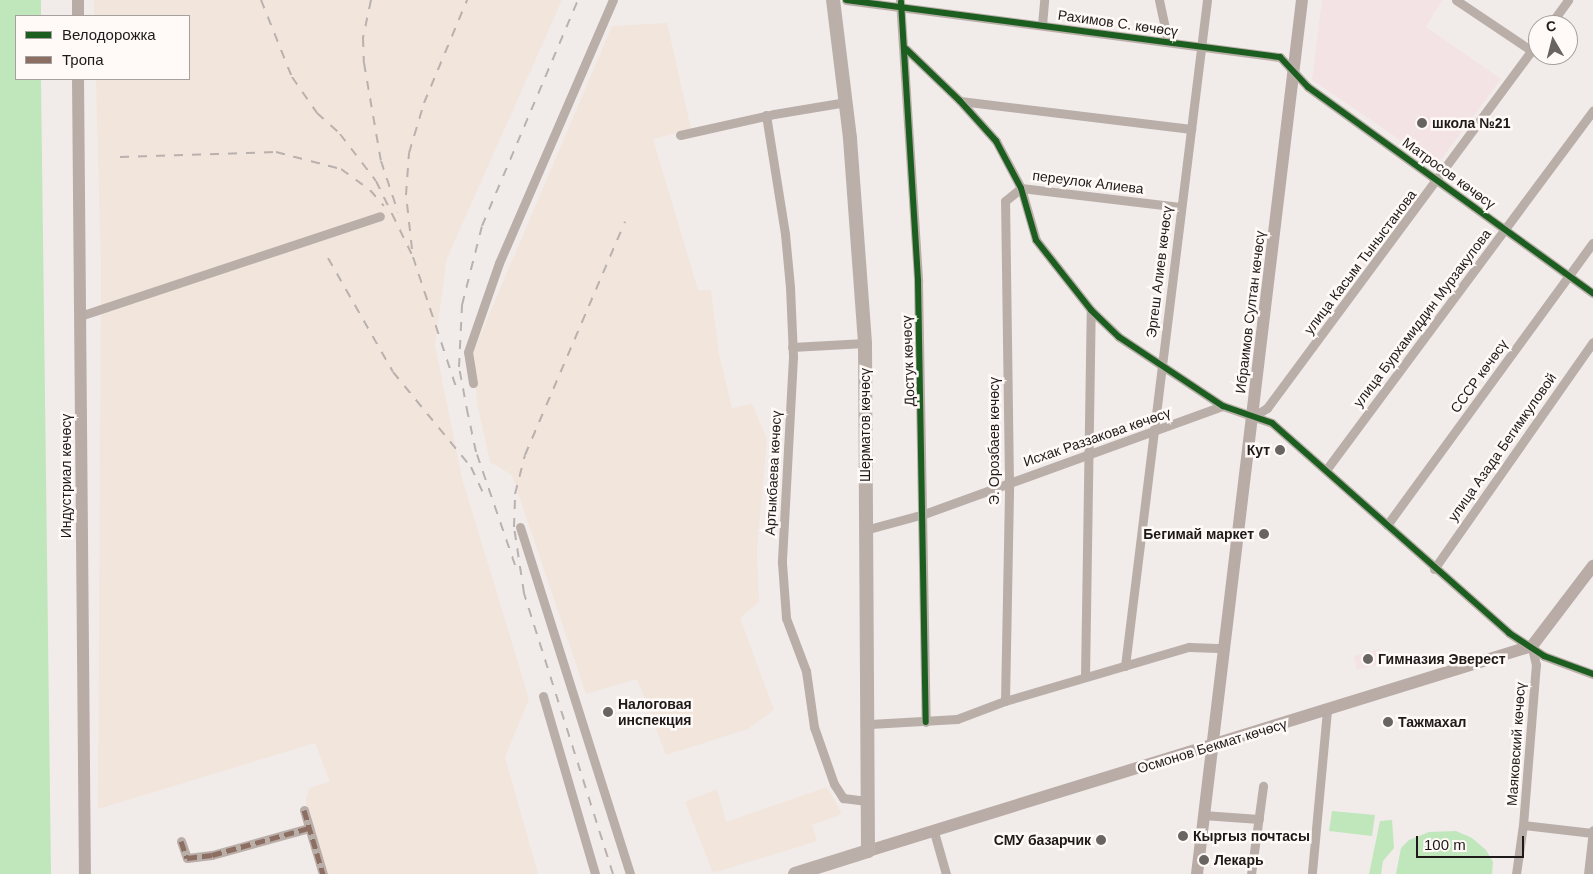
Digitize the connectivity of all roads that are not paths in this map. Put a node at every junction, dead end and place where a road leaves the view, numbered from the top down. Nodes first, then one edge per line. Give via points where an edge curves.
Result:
1 (78, 0) edge
2 (614, 0) edge
3 (833, 0) edge
4 (846, 0) edge
5 (1044, 0) edge
6 (1159, 0) edge
7 (1207, 0) edge
8 (1302, 0) edge
9 (1456, 0) edge
10 (1568, 0) edge
11 (901, 4) edge
12 (78, 15) edge
13 (1557, 15) edge
14 (1042, 25) junction
15 (1168, 42) junction
16 (1202, 47) junction
17 (1528, 47) edge
18 (906, 49) junction
19 (1528, 56) edge
20 (1292, 70) junction
21 (78, 80) edge
22 (960, 101) junction
23 (846, 102) junction
24 (1593, 110) edge
25 (766, 115) junction
26 (1191, 129) junction
27 (680, 135) dead end
28 (1439, 180) junction
29 (1021, 188) junction
30 (1180, 207) junction
31 (380, 216) dead end
32 (1505, 230) junction
33 (1593, 244) edge
34 (1569, 276) junction
35 (1593, 293) edge
36 (1091, 310) junction
37 (80, 316) junction
38 (1593, 342) edge
39 (865, 343) junction
40 (792, 347) junction
41 (1162, 368) junction
42 (473, 383) dead end
43 (1224, 406) junction
44 (1251, 418) junction
45 (1152, 432) junction
46 (1087, 454) junction
47 (1326, 470) junction
48 (1009, 483) junction
49 (924, 514) junction
50 (1387, 525) junction
51 (520, 527) dead end
52 (865, 530) junction
53 (1593, 566) edge
54 (1434, 569) junction
55 (1532, 646) junction
56 (1225, 648) junction
57 (1125, 666) junction
58 (1593, 674) edge
59 (1085, 677) junction
60 (543, 696) dead end
61 (1006, 701) junction
62 (1327, 711) junction
63 (926, 722) junction
64 (870, 724) junction
65 (1210, 747) junction
66 (1263, 786) dead end
67 (869, 801) junction
68 (304, 810) dead end
69 (1203, 815) junction
70 (1259, 819) junction
71 (1523, 825) junction
72 (309, 828) junction
73 (934, 832) junction
74 (1593, 832) edge
75 (181, 841) dead end
76 (868, 851) junction
77 (1312, 872) dead end
78 (85, 874) edge
79 (323, 874) edge
80 (595, 874) edge
81 (630, 874) edge
82 (795, 874) edge
83 (946, 874) edge
84 (1197, 874) edge
85 (1250, 874) edge
86 (1516, 874) edge
87 (1588, 874) edge

1 - 12 main road
2 - 42 street via 496,271 468,352
3 - 23 main road, Шерматов көчөсү
4 - 11 street, Рахимов С. көчөсү
5 - 14 street
6 - 15 street
7 - 16 street, Эргеш Алиев көчөсү
8 - 20 main road, Ибраимов Султан көчөсү
9 - 17 street
10 - 13 street
11 - 14 street, Рахимов С. көчөсү
11 - 18 street, Достук көчөсү
14 - 15 street, Рахимов С. көчөсү
15 - 16 street, Рахимов С. көчөсү
16 - 20 street, Рахимов С. көчөсү via 1280,57
16 - 26 street, Эргеш Алиев көчөсү
18 - 22 street
18 - 49 street, Достук көчөсү via 918,281
19 - 28 street, улица Касым Тыныстанова
20 - 28 street, Матросов көчөсү via 1308,87
20 - 44 main road, Ибраимов Султан көчөсү
21 - 37 main road, Индустриал көчөсү
22 - 26 street
22 - 29 street via 996,141
23 - 25 street
23 - 39 main road, Шерматов көчөсү
24 - 32 street, улица Бурхамиддин Мурзакулова
25 - 27 street
25 - 40 street, Артыкбаева көчөсү via 785,234
26 - 30 street, Эргеш Алиев көчөсү
28 - 32 street, Матросов көчөсү
28 - 44 street, улица Касым Тыныстанова via 1267,408
29 - 30 street, переулок Алиева
29 - 36 street via 1036,240
29 - 48 street, Э. Орозбаев көчөсү via 1005,201
30 - 41 street, Эргеш Алиев көчөсү
31 - 37 street
32 - 34 street, Матросов көчөсү
32 - 47 street, улица Бурхамиддин Мурзакулова
33 - 34 street, СССР көчөсү
34 - 35 street, Матросов көчөсү
34 - 50 street, СССР көчөсү
36 - 41 street via 1119,337
36 - 46 street
37 - 78 main road, Индустриал көчөсү
38 - 54 street, улица Азада Бегимкуловой
39 - 40 street
39 - 52 main road, Шерматов көчөсү
40 - 67 street, Артыкбаева көчөсү via 782,563 786,618 806,671 814,727 834,784 843,798
41 - 43 street
41 - 45 street, Эргеш Алиев көчөсү
43 - 44 street
43 - 45 street, Исхак Раззакова көчөсү
44 - 47 street via 1272,424
44 - 56 main road, Ибраимов Султан көчөсү
45 - 46 street, Исхак Раззакова көчөсү
45 - 57 street, Эргеш Алиев көчөсү
46 - 48 street, Исхак Раззакова көчөсү
46 - 59 street
47 - 50 street
48 - 49 street, Исхак Раззакова көчөсү
48 - 61 street, Э. Орозбаев көчөсү
49 - 52 street, Исхак Раззакова көчөсү
49 - 63 street, Достук көчөсү
50 - 54 street
51 - 81 street
52 - 64 main road, Шерматов көчөсү
53 - 55 main road
54 - 55 street via 1478,608
55 - 58 street via 1544,656
55 - 62 main road, Осмонов Бекмат көчөсү
55 - 71 street, Маяковский көчөсү via 1536,665
56 - 57 street via 1189,647
56 - 65 main road, Ибраимов Султан көчөсү
57 - 59 street
59 - 61 street
60 - 80 street
61 - 63 street via 957,719
62 - 65 main road, Осмонов Бекмат көчөсү
62 - 77 street
63 - 64 street
64 - 67 main road, Шерматов көчөсү
65 - 69 main road, Ибраимов Султан көчөсү
65 - 73 main road, Осмонов Бекмат көчөсү
66 - 70 street
67 - 76 main road, Шерматов көчөсү
68 - 72 street
69 - 70 street
69 - 84 main road, Ибраимов Султан көчөсү
70 - 85 street
71 - 74 street
71 - 86 street, Маяковский көчөсү
72 - 75 street via 212,855 187,858
72 - 79 street
73 - 76 main road, Осмонов Бекмат көчөсү
73 - 83 street
74 - 87 street
76 - 82 main road, Осмонов Бекмат көчөсү

